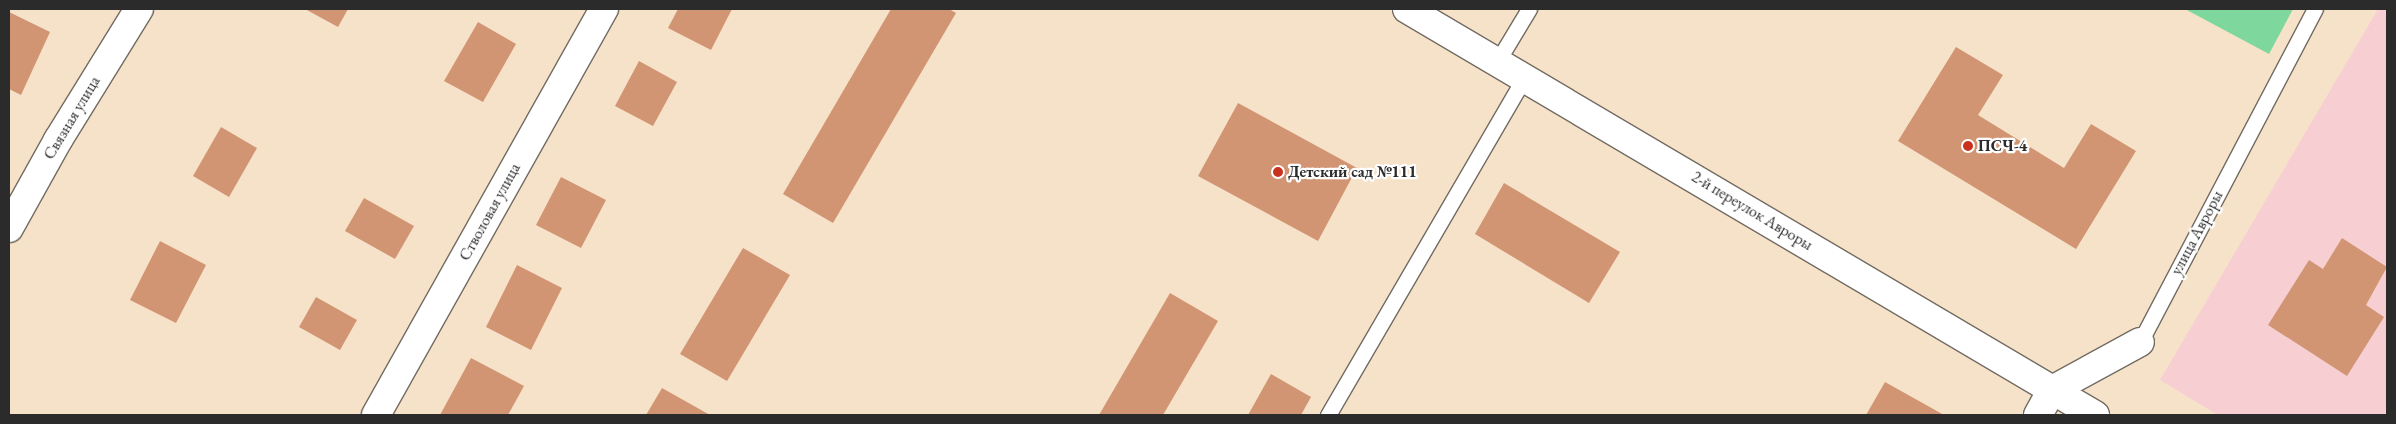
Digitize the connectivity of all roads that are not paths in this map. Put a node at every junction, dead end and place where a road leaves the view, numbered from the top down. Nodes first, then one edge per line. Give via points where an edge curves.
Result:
1 (139, 9) edge
2 (604, 9) edge
3 (1406, 9) edge
4 (1529, 9) edge
5 (2315, 9) edge
6 (1497, 62) junction
7 (1525, 77) junction
8 (9, 228) edge
9 (2140, 342) joint
10 (2052, 390) junction
11 (376, 415) edge
12 (1328, 415) edge
13 (2038, 415) edge
14 (2096, 415) edge

1 - 8 street, Связная улица via 58,140
2 - 11 street, Стволовая улица
3 - 6 street, 2-й переулок Авроры
4 - 6 lane
5 - 9 lane, улица Авроры
6 - 7 street, 2-й переулок Авроры
7 - 10 street, 2-й переулок Авроры
7 - 12 lane
9 - 10 street, улица Авроры
10 - 13 street
10 - 14 street, 2-й переулок Авроры

